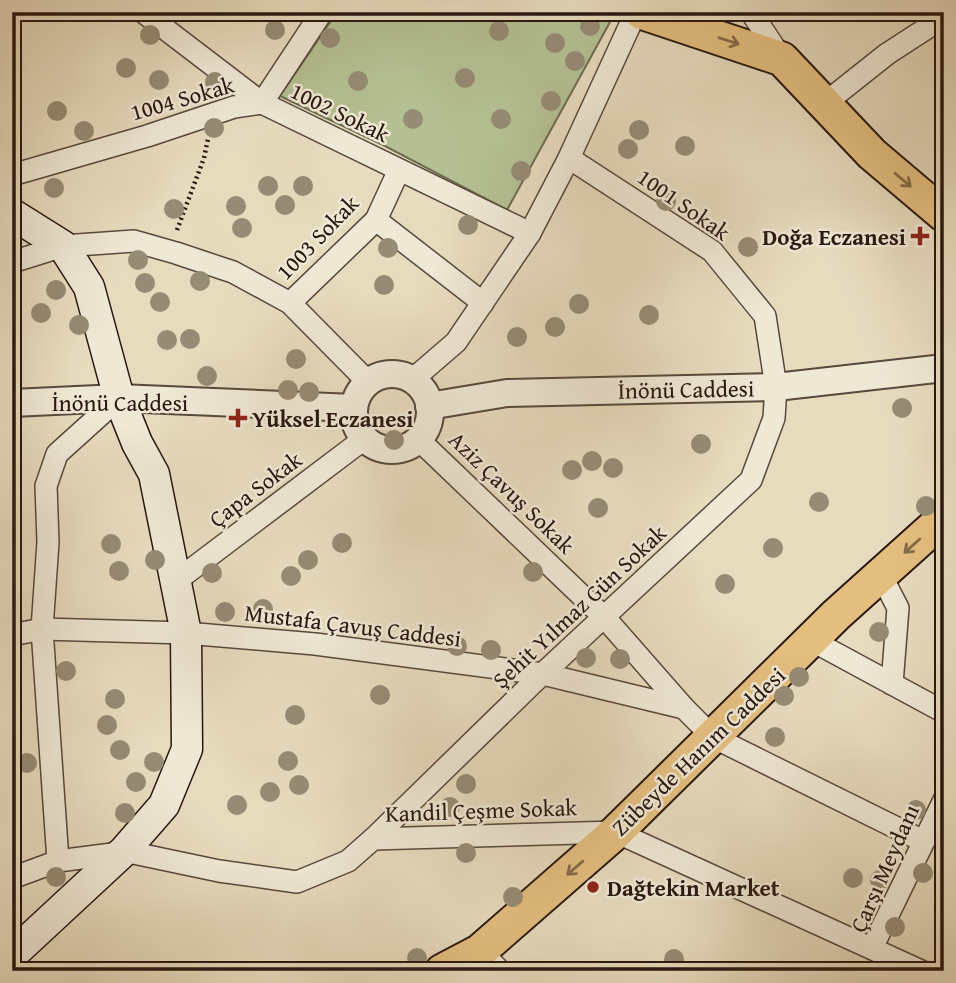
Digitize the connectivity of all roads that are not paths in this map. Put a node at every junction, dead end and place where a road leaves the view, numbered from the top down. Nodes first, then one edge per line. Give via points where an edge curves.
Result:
1 (143, 12) edge
2 (322, 12) edge
3 (638, 12) edge
4 (751, 12) edge
5 (943, 15) edge
6 (782, 59) junction
7 (262, 103) junction
8 (824, 104) junction
9 (569, 158) junction
10 (399, 170) junction
11 (12, 175) edge
12 (942, 211) edge
13 (12, 214) edge
14 (376, 220) junction
15 (530, 233) junction
16 (63, 246) junction
17 (12, 262) edge
18 (290, 303) junction
19 (483, 303) junction
20 (944, 368) edge
21 (411, 380) junction
22 (368, 382) junction
23 (776, 387) junction
24 (119, 398) junction
25 (12, 403) edge
26 (429, 406) junction
27 (354, 408) junction
28 (364, 439) junction
29 (418, 439) junction
30 (944, 518) edge
31 (881, 575) junction
32 (176, 581) junction
33 (605, 618) junction
34 (42, 629) junction
35 (186, 633) junction
36 (12, 635) edge
37 (811, 640) junction
38 (544, 674) junction
39 (892, 684) junction
40 (684, 708) junction
41 (944, 712) edge
42 (713, 737) junction
43 (944, 800) edge
44 (616, 832) junction
45 (373, 839) junction
46 (923, 841) junction
47 (122, 852) junction
48 (58, 861) junction
49 (12, 878) edge
50 (872, 948) junction
51 (12, 955) edge
52 (490, 961) edge
53 (442, 971) edge
54 (921, 971) edge

1 - 7 street, 1002 Sokak
2 - 7 street, 1004 Sokak
3 -> 6 main road
3 - 9 street
4 - 6 street
5 - 8 street
6 - 8 main road
7 - 10 street, 1002 Sokak
7 - 11 street, 1004 Sokak via 234,107
8 -> 12 main road via 872,154
9 - 15 street
9 - 23 street, 1001 Sokak via 712,251 765,316
10 - 14 street, 1003 Sokak
10 - 15 street, 1002 Sokak
13 - 16 main road
14 - 18 street, 1003 Sokak
14 - 19 street
15 - 19 street
16 - 17 street
16 - 18 street via 134,241 233,272
16 - 24 main road via 89,287
18 - 22 street
19 - 21 street via 456,342
20 - 23 street, İnönü Caddesi
21 - 22 street via 390,374
21 - 26 street
22 - 27 street
23 - 26 street, İnönü Caddesi via 507,393
23 - 33 street, Şehit Yılmaz Gün Sokak via 774,418 751,480
24 - 25 street, İnönü Caddesi
24 - 27 street, İnönü Caddesi
24 - 32 main road via 154,474
24 - 34 street via 57,454 46,486 48,542
26 - 29 street via 429,418
27 - 28 street
28 - 29 street via 397,450
28 - 32 street, Çapa Sokak
29 - 33 street, Aziz Çavuş Sokak
30 -> 31 main road, Zübeyde Hanım Caddesi
31 - 37 main road, Zübeyde Hanım Caddesi
31 - 39 street via 898,608
32 - 35 main road
33 - 38 street, Şehit Yılmaz Gün Sokak
33 - 40 street, Aziz Çavuş Sokak
34 - 35 street, Mustafa Çavuş Caddesi
34 - 36 street, Mustafa Çavuş Caddesi
34 - 48 street
35 - 38 street, Mustafa Çavuş Caddesi via 315,644
35 - 47 main road via 187,749 164,805
37 - 39 street
37 - 42 main road, Zübeyde Hanım Caddesi
38 - 40 street, Mustafa Çavuş Caddesi
38 - 45 street, Şehit Yılmaz Gün Sokak
39 - 41 street
40 - 42 street, Aziz Çavuş Sokak
42 - 44 main road, Zübeyde Hanım Caddesi
42 - 46 street
43 - 46 street, Çarşı Meydanı
44 - 45 street, Kandil Çeşme Sokak
44 - 50 street, Kandil Çeşme Sokak
44 -> 52 main road, Zübeyde Hanım Caddesi
45 - 47 street, Kandil Çeşme Sokak via 348,860 297,882
46 - 50 street, Çarşı Meydanı
47 - 48 street, Kandil Çeşme Sokak
47 - 51 main road
48 - 49 street, Kandil Çeşme Sokak
50 - 54 street, Çarşı Meydanı
52 - 53 main road, Zübeyde Hanım Caddesi

